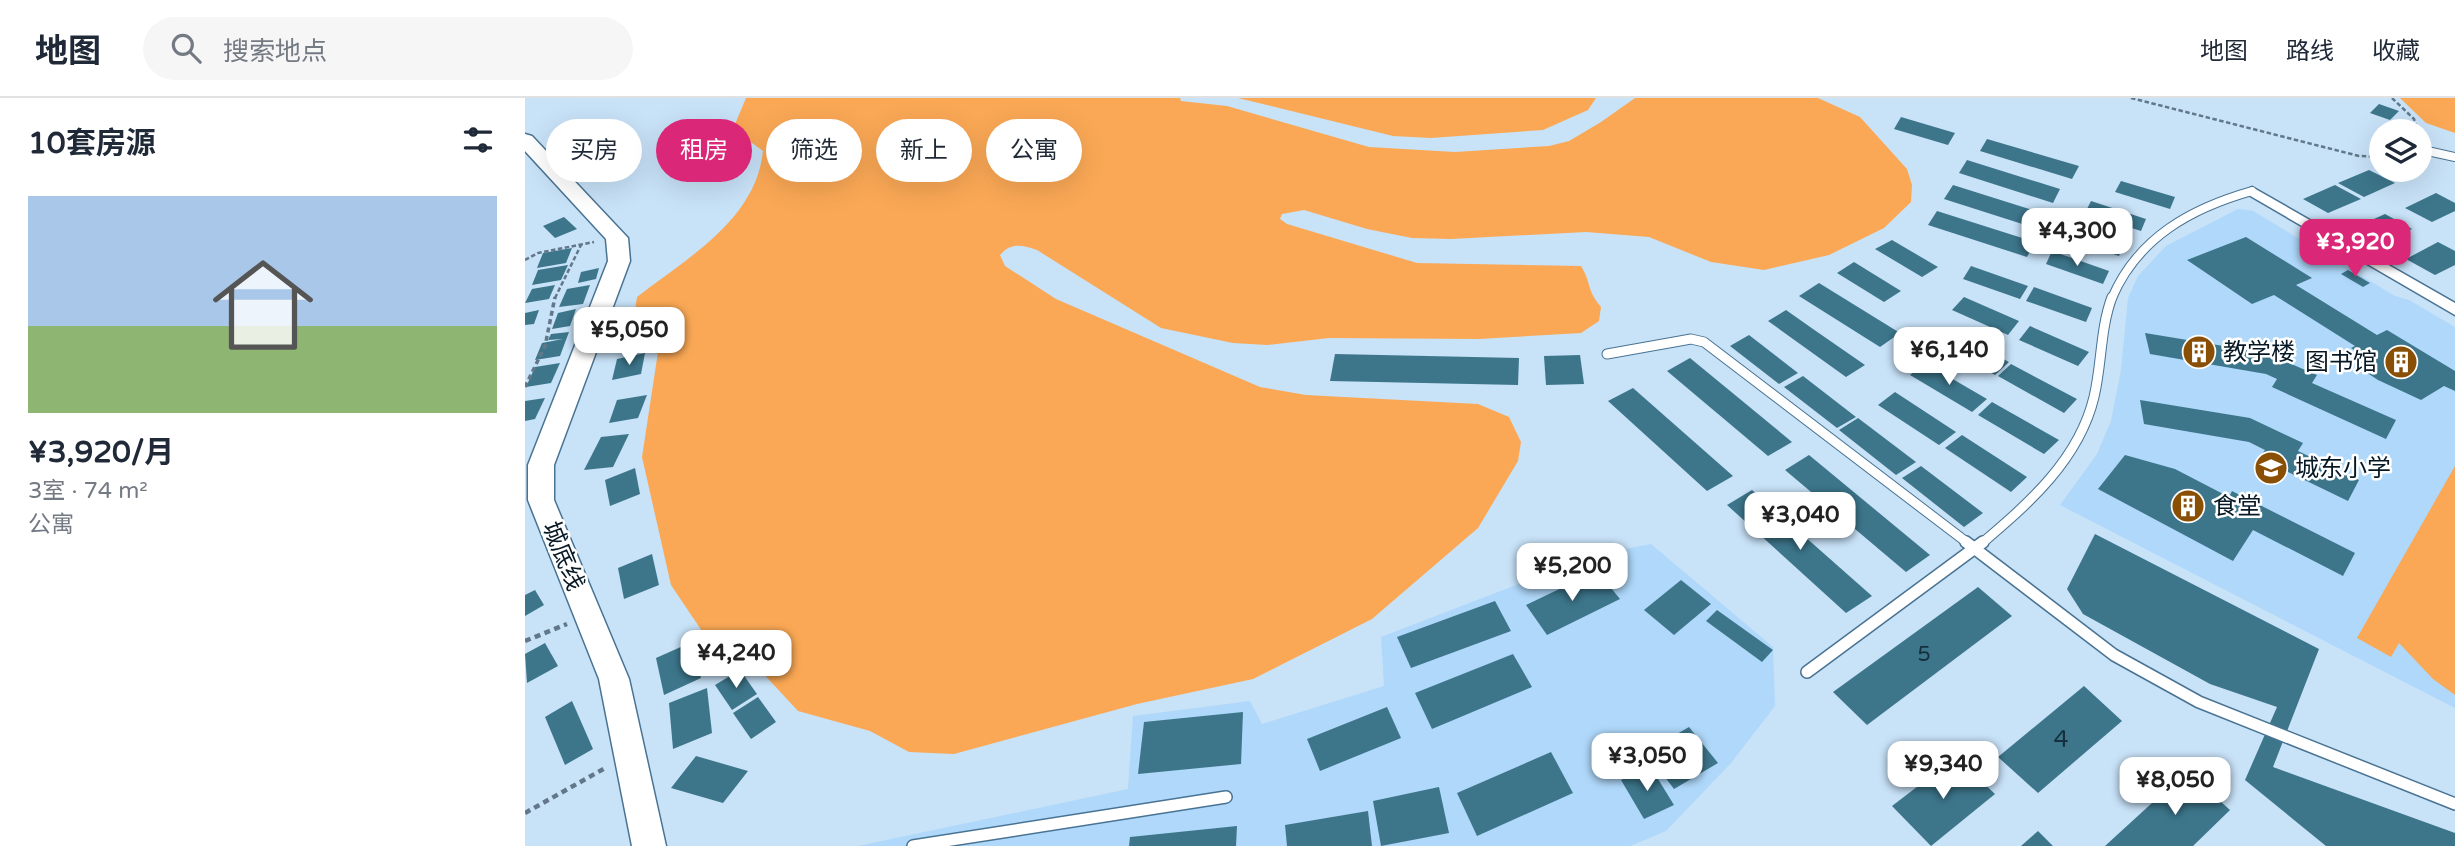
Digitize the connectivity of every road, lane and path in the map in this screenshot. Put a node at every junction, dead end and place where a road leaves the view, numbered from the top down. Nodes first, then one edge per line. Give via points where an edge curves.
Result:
1 (2131, 98) edge
2 (2392, 98) edge
3 (2414, 119) edge
4 (525, 139) edge
5 (2432, 151) edge
6 (2369, 156) edge
7 (2455, 156) edge
8 (2252, 191) joint
9 (617, 237) junction
10 (581, 245) junction
11 (525, 260) edge
12 (2455, 310) edge
13 (1607, 354) dead end
14 (525, 387) edge
15 (1975, 548) junction
16 (588, 615) junction
17 (525, 641) edge
18 (1807, 671) dead end
19 (630, 754) junction
20 (1226, 797) dead end
21 (2455, 804) edge
22 (525, 813) edge
23 (649, 846) edge
24 (913, 846) edge

1 - 6 path
2 - 3 path
4 - 9 main road
5 - 7 lane
8 - 12 street
8 - 15 lane via 2201,206 2172,221 2126,273 2107,314 2093,407 2082,438 2024,508
9 - 10 path
9 - 16 main road, 城底线 via 619,261 541,465 541,500
10 - 11 path
10 - 14 path via 555,297 545,346
13 - 15 lane via 1691,339 1705,342
15 - 18 lane
15 - 21 lane via 2115,655 2199,702
16 - 17 path
16 - 19 main road, 城底线 via 614,679
19 - 22 path
19 - 23 main road, 城底线
20 - 24 lane

